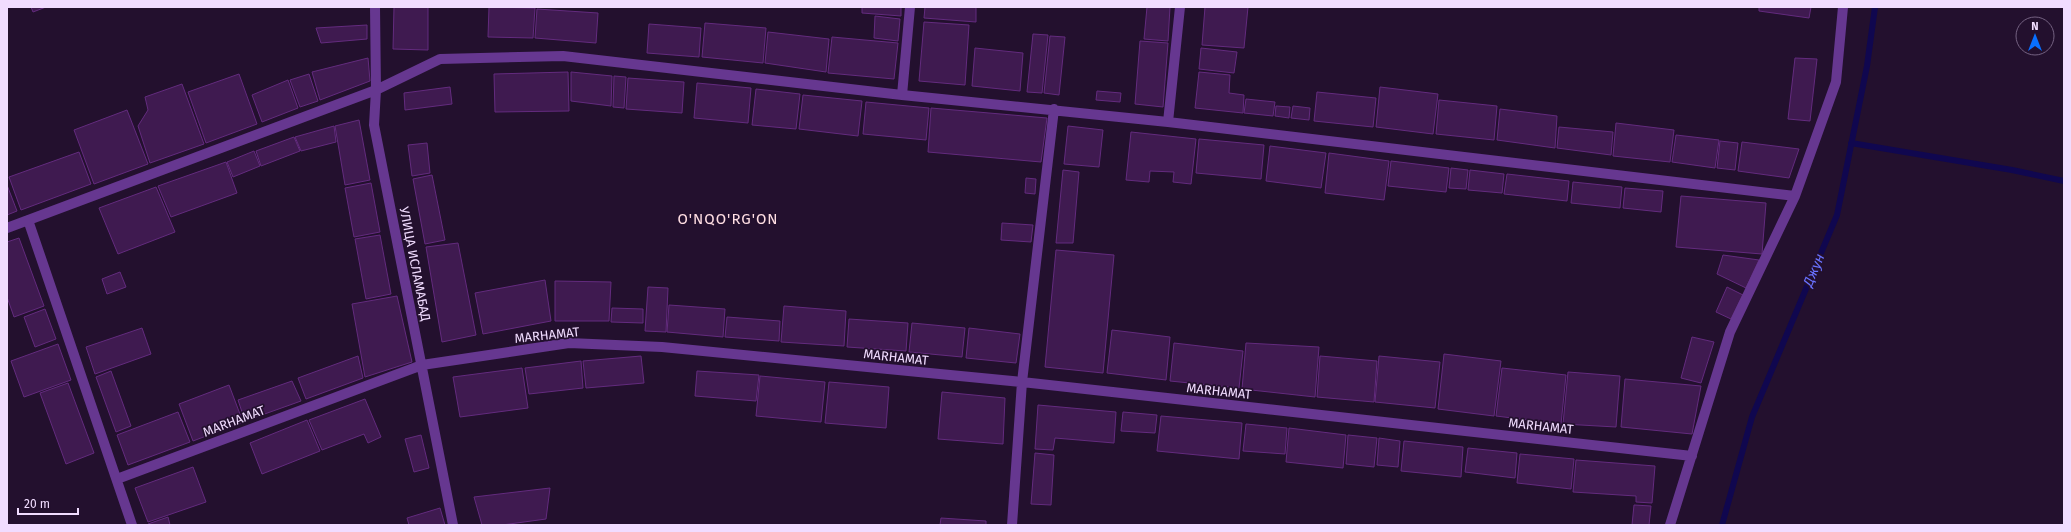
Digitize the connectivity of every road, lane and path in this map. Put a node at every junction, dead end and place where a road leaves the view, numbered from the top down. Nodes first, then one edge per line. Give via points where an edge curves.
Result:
1 (375, 7) edge
2 (910, 7) edge
3 (1180, 7) edge
4 (1843, 7) edge
5 (376, 90) junction
6 (902, 95) junction
7 (1054, 109) junction
8 (1168, 122) junction
9 (1795, 196) junction
10 (28, 220) junction
11 (7, 228) edge
12 (422, 365) junction
13 (1022, 382) junction
14 (1692, 456) junction
15 (117, 479) junction
16 (132, 525) edge
17 (453, 525) edge
18 (1012, 525) edge
19 (1670, 525) edge

1 - 5 street, УЛИЦА ИСЛАМАБАД
2 - 6 street
3 - 8 street
4 - 9 street via 1836,82
5 - 6 street via 440,59 563,56
5 - 10 street
5 - 12 street, УЛИЦА ИСЛАМАБАД via 374,125
6 - 7 street
7 - 8 street
7 - 13 street
8 - 9 street
9 - 14 street via 1730,332
10 - 11 street
10 - 15 street
12 - 13 street, MARHAMAT via 568,343 662,347
12 - 15 street, MARHAMAT
12 - 17 street, УЛИЦА ИСЛАМАБАД
13 - 14 street, MARHAMAT
13 - 18 street
14 - 19 street
15 - 16 street

